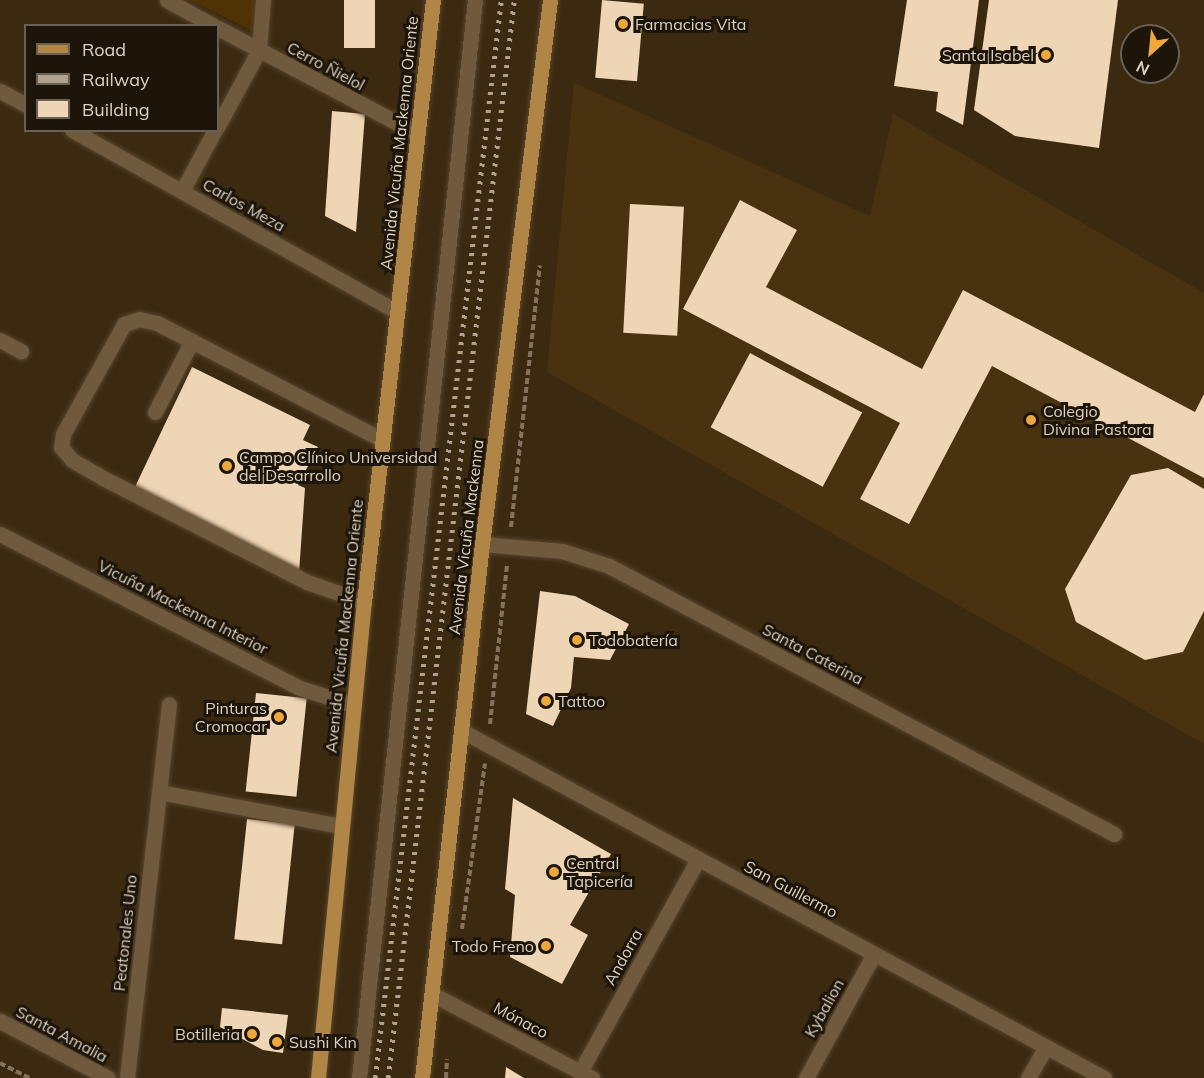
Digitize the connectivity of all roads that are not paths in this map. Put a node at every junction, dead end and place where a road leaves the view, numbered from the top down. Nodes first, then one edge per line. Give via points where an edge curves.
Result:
1 (167, 0) edge
2 (263, 0) edge
3 (433, 0) edge
4 (475, 0) edge
5 (550, 0) edge
6 (212, 24) edge
7 (219, 28) edge
8 (259, 50) junction
9 (0, 91) edge
10 (24, 104) edge
11 (219, 124) edge
12 (76, 132) edge
13 (214, 132) edge
14 (418, 134) junction
15 (182, 191) junction
16 (398, 312) junction
17 (0, 340) edge
18 (192, 341) junction
19 (21, 351) dead end
20 (155, 412) dead end
21 (383, 440) junction
22 (0, 534) edge
23 (482, 544) junction
24 (364, 602) junction
25 (169, 704) dead end
26 (353, 705) junction
27 (462, 731) junction
28 (159, 792) junction
29 (341, 826) junction
30 (1114, 834) dead end
31 (698, 859) junction
32 (874, 954) junction
33 (432, 994) junction
34 (0, 1021) edge
35 (1046, 1047) junction
36 (586, 1075) edge
37 (108, 1078) edge
38 (127, 1078) edge
39 (318, 1078) edge
40 (359, 1078) edge
41 (422, 1078) edge
42 (806, 1078) edge
43 (1028, 1078) edge
44 (1104, 1078) edge

1 - 6 street, Cerro Ñielol
2 - 8 street
3 - 14 main road, Avenida Vicuña Mackenna Oriente
4 - 40 street
5 - 23 main road, Avenida Vicuña Mackenna
7 - 8 street, Cerro Ñielol
8 - 11 street
8 - 14 street, Cerro Ñielol
9 - 10 street
12 - 15 street, Carlos Meza
13 - 15 street
14 - 16 main road, Avenida Vicuña Mackenna Oriente
15 - 16 street, Carlos Meza
16 - 21 main road, Avenida Vicuña Mackenna Oriente
17 - 19 street
18 - 20 street
18 - 21 street
18 - 24 street via 139,319 124,324 63,434 60,447 72,460 103,478 307,582
21 - 24 main road, Avenida Vicuña Mackenna Oriente
22 - 26 street, Vicuña Mackenna Interior via 300,688
23 - 27 main road, Avenida Vicuña Mackenna
23 - 30 street, Santa Caterina via 562,551 609,566
24 - 26 main road, Avenida Vicuña Mackenna Oriente
25 - 28 street, Peatonales Uno
26 - 29 main road, Avenida Vicuña Mackenna Oriente
27 - 31 street, San Guillermo
27 - 33 main road, Avenida Vicuña Mackenna
28 - 29 street
28 - 38 street, Peatonales Uno
29 - 39 main road, Avenida Vicuña Mackenna Oriente
31 - 32 street, San Guillermo
31 - 36 street, Andorra
32 - 35 street, San Guillermo
32 - 42 street, Kybalion
33 - 36 street, Mónaco
33 - 41 main road, Avenida Vicuña Mackenna
34 - 37 street, Santa Amalia
35 - 43 street
35 - 44 street, San Guillermo

